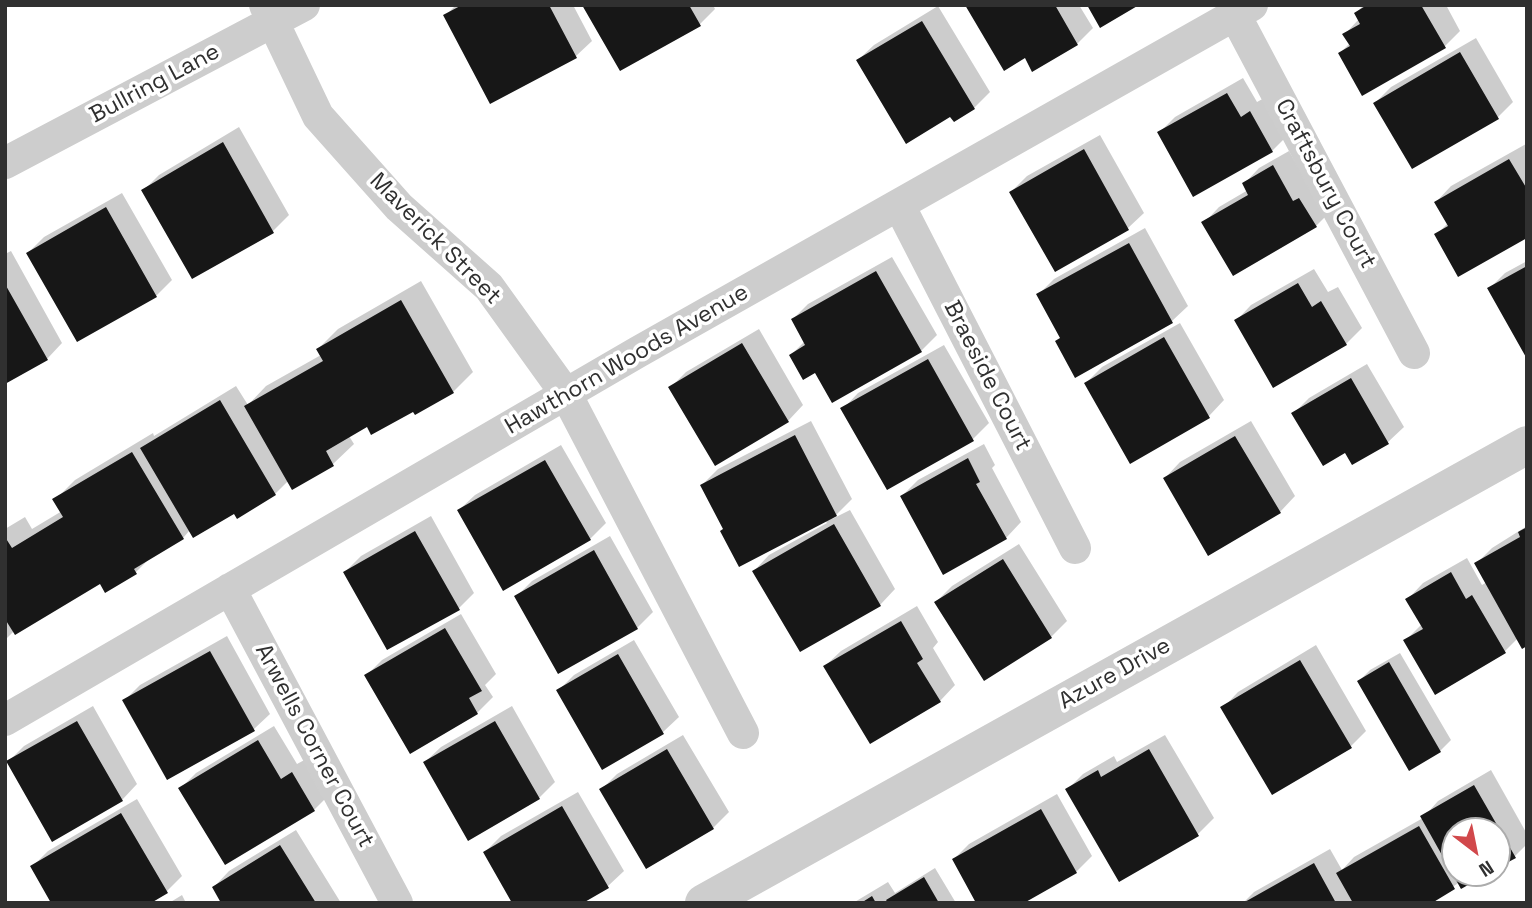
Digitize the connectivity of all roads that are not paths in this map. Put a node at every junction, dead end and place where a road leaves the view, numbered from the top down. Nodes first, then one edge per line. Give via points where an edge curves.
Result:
1 (304, 5) edge
2 (1244, 10) edge
3 (269, 13) edge
4 (5, 163) edge
5 (899, 205) junction
6 (1414, 353) dead end
7 (565, 394) junction
8 (1527, 445) edge
9 (1074, 548) dead end
10 (230, 589) junction
11 (5, 720) edge
12 (743, 733) dead end
13 (397, 903) edge
14 (704, 903) edge

1 - 3 street, Bullring Lane
2 - 5 street, Hawthorn Woods Avenue
2 - 6 street, Craftsbury Court
3 - 4 street, Bullring Lane
3 - 7 street, Maverick Street via 318,116 399,206 489,287
5 - 7 street, Hawthorn Woods Avenue
5 - 9 street, Braeside Court
7 - 10 street, Hawthorn Woods Avenue
7 - 12 street, Maverick Street
8 - 14 street, Azure Drive
10 - 11 street, Hawthorn Woods Avenue
10 - 13 street, Arwells Corner Court

